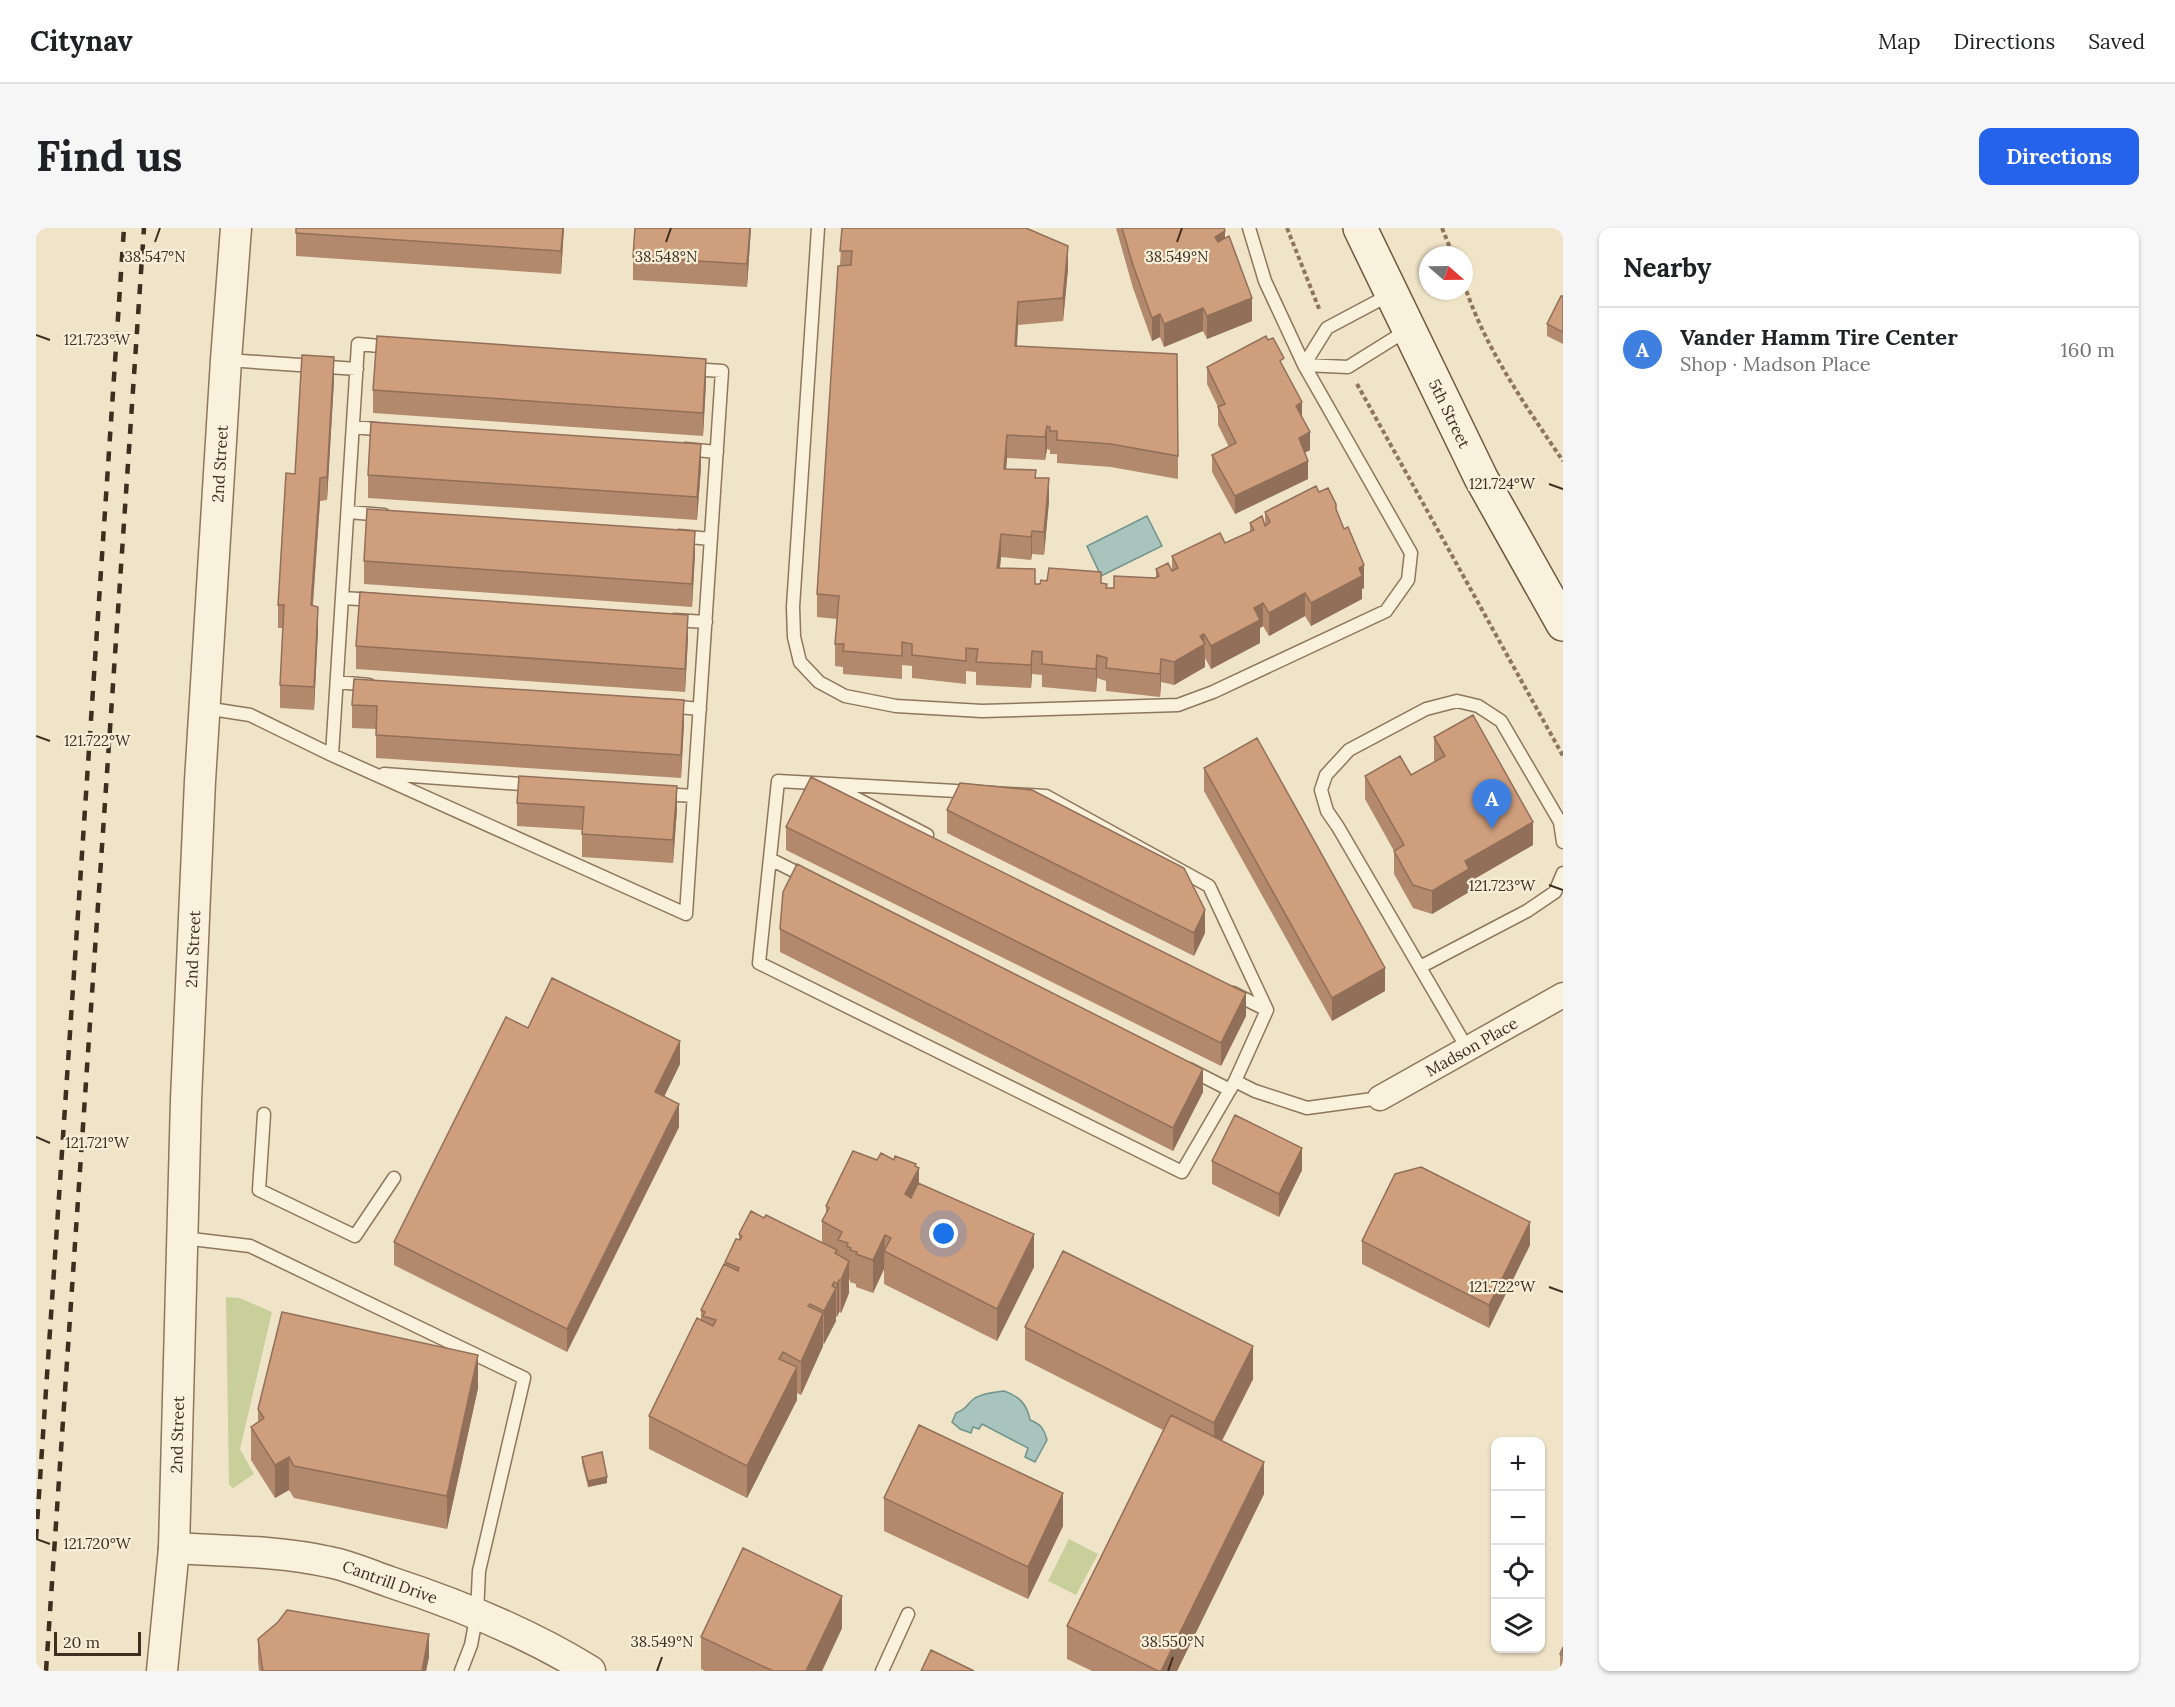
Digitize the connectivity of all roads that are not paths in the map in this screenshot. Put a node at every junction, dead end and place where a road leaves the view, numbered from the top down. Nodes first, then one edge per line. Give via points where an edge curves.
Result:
1 (236, 228) edge
2 (818, 228) edge
3 (1248, 228) edge
4 (1360, 228) edge
5 (1392, 294) junction
6 (1409, 329) junction
7 (405, 348) edge
8 (226, 360) junction
9 (1304, 365) junction
10 (675, 367) edge
11 (357, 369) junction
12 (353, 427) junction
13 (400, 430) edge
14 (670, 448) edge
15 (717, 452) junction
16 (348, 512) junction
17 (395, 516) edge
18 (664, 535) edge
19 (711, 539) junction
20 (342, 598) junction
21 (389, 601) edge
22 (659, 619) edge
23 (706, 622) junction
24 (1563, 624) edge
25 (337, 682) junction
26 (384, 686) edge
27 (653, 705) edge
28 (205, 708) junction
29 (700, 709) junction
30 (332, 755) junction
31 (374, 774) junction
32 (829, 784) junction
33 (552, 786) edge
34 (647, 792) edge
35 (694, 796) junction
36 (933, 838) edge
37 (1563, 842) edge
38 (770, 859) junction
39 (1563, 873) edge
40 (813, 880) edge
41 (1420, 967) junction
42 (1225, 989) edge
43 (1563, 995) edge
44 (1267, 1010) junction
45 (1467, 1048) junction
46 (1176, 1063) edge
47 (1233, 1085) junction
48 (1380, 1098) joint
49 (264, 1113) dead end
50 (394, 1178) dead end
51 (182, 1238) junction
52 (174, 1548) junction
53 (477, 1613) junction
54 (908, 1614) dead end
55 (162, 1671) edge
56 (461, 1671) edge
57 (590, 1671) edge
58 (882, 1671) edge

1 - 8 street, 2nd Street
2 - 9 lane via 794,637 800,662 819,682 845,696 896,706 982,711 1178,705 1386,611 1408,580 1411,553
3 - 9 lane via 1265,281
4 - 5 main road, 5th Street
5 - 6 main road, 5th Street
5 - 9 lane via 1327,328
6 - 9 lane via 1348,367
6 - 24 main road, 5th Street via 1481,478
7 - 11 lane via 358,344
8 - 11 lane
8 - 28 street, 2nd Street
10 - 15 lane via 722,371
11 - 12 lane
12 - 13 lane
12 - 16 lane
14 - 15 lane
15 - 19 lane
16 - 17 lane
16 - 20 lane
18 - 19 lane
19 - 23 lane
20 - 21 lane
20 - 25 lane
22 - 23 lane
23 - 29 lane
25 - 26 lane
25 - 30 lane
27 - 29 lane
28 - 30 lane via 250,715
28 - 51 street, 2nd Street
29 - 35 lane
30 - 31 lane
31 - 33 lane
31 - 35 lane via 686,914
32 - 36 lane
32 - 38 lane via 777,781
32 - 44 lane via 1046,796 1209,886
34 - 35 lane
37 - 41 lane via 1560,822 1501,721 1478,706 1457,701 1426,710 1350,750 1326,775 1321,790 1327,811
38 - 40 lane
38 - 47 lane via 759,963 1182,1172
39 - 41 lane via 1555,892 1527,911
41 - 45 lane
42 - 44 lane
43 - 45 street, Madson Place
44 - 47 lane
45 - 48 street, Madson Place
46 - 47 lane
47 - 48 lane via 1306,1108
49 - 50 lane via 259,1190 355,1236
51 - 52 street, 2nd Street
51 - 53 lane via 250,1246 524,1378 479,1571
52 - 53 street, Cantrill Drive via 331,1562
52 - 55 street, 2nd Street
53 - 56 lane
53 - 57 street, Cantrill Drive via 553,1648
54 - 58 lane

